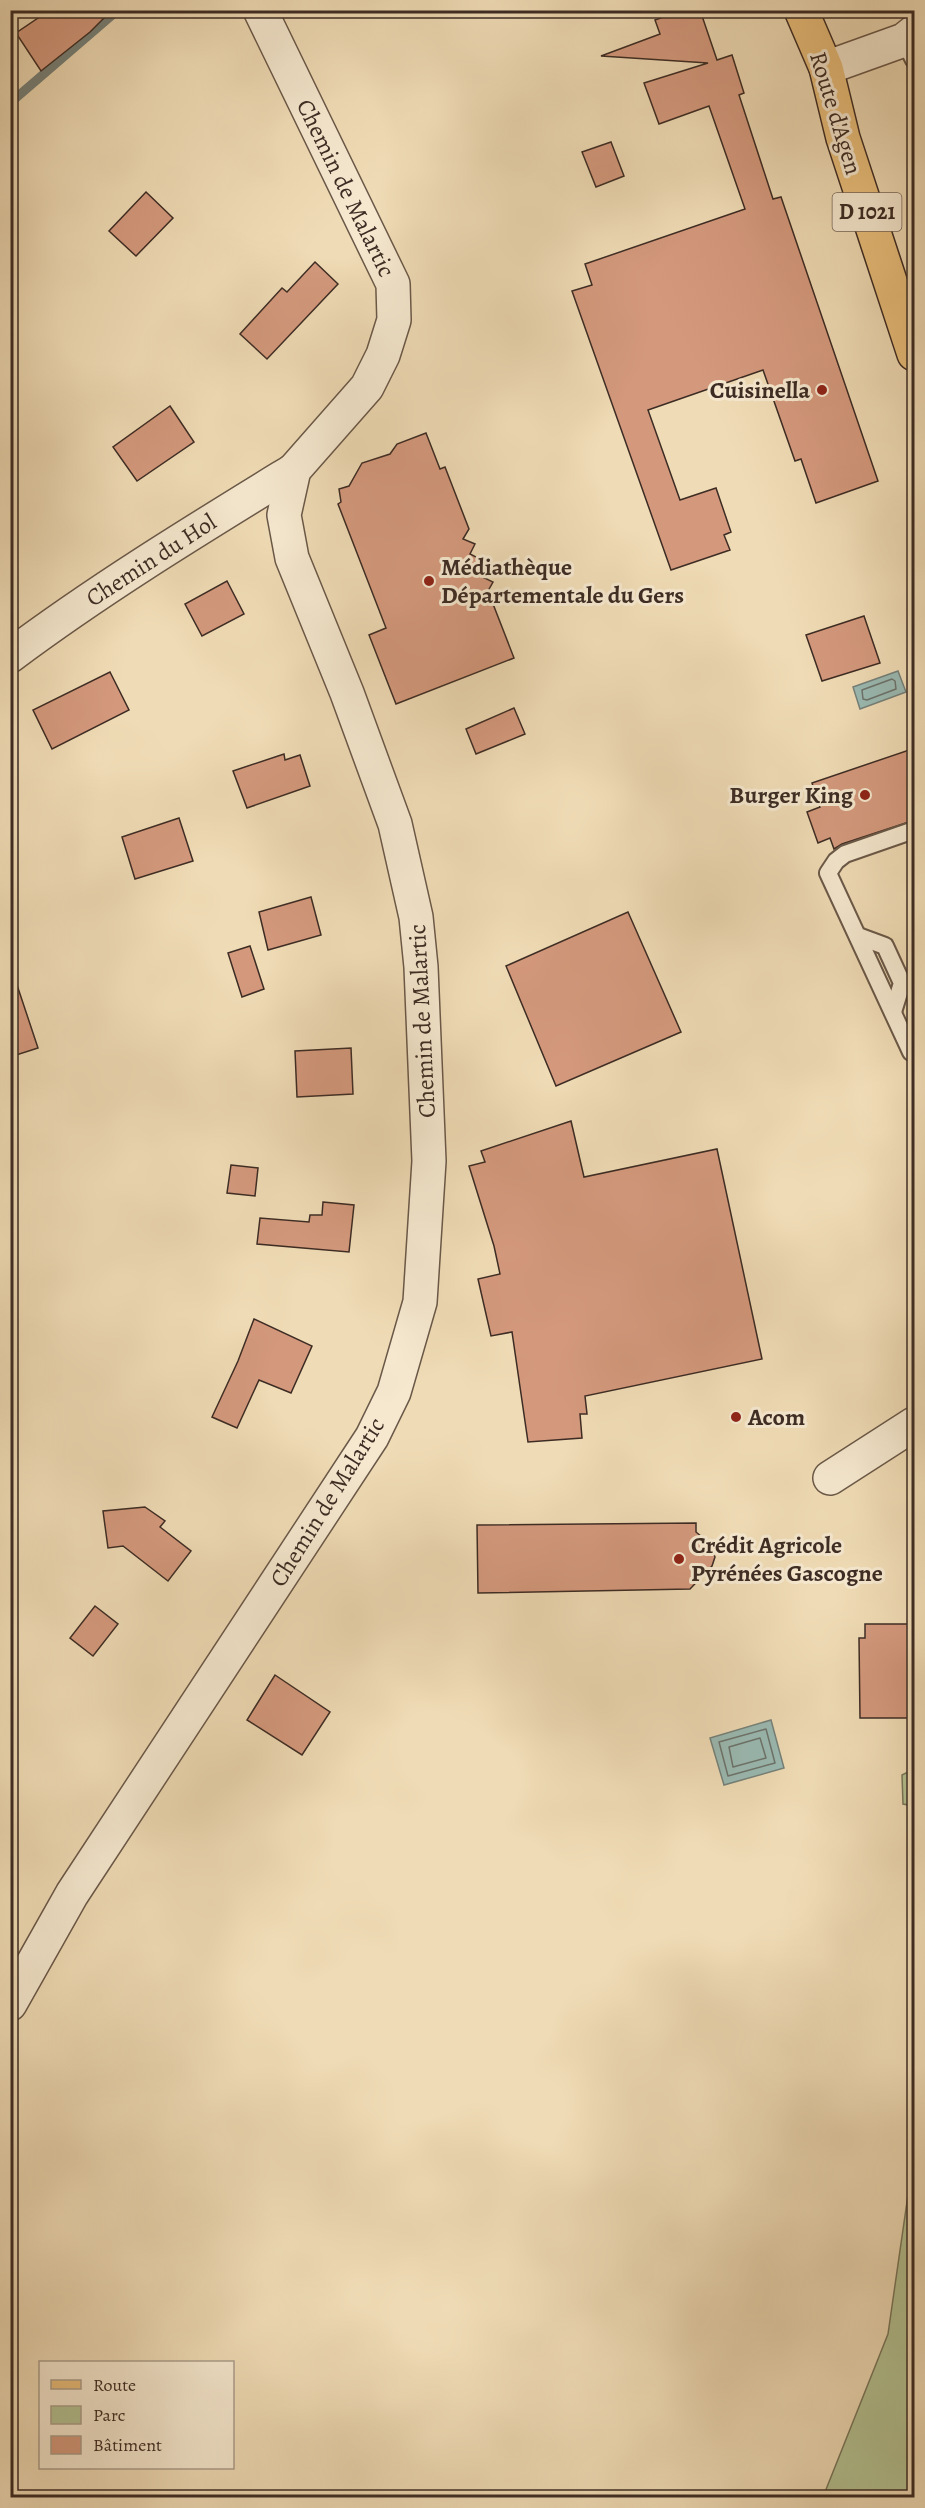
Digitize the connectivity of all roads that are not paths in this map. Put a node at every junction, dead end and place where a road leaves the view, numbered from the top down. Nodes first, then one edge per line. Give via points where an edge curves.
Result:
1 (260, 10) edge
2 (801, 10) edge
3 (911, 44) edge
4 (826, 68) junction
5 (915, 354) edge
6 (294, 470) junction
7 (10, 656) edge
8 (915, 830) edge
9 (915, 1054) edge
10 (915, 1424) edge
11 (830, 1478) dead end
12 (10, 2004) edge

1 - 6 street, Chemin de Malartic via 393,284 393,320 383,355 367,387
2 - 4 main road, Route d'Agen / D 1021
3 - 4 street
4 - 5 main road, Route d'Agen / D 1021 via 843,138
6 - 7 street, Chemin du Hol via 57,620
6 - 12 street, Chemin de Malartic via 284,515 292,558 395,824 416,916 429,1161 420,1302 394,1392 372,1437 72,1894
8 - 9 lane via 844,854 828,873
10 - 11 street

